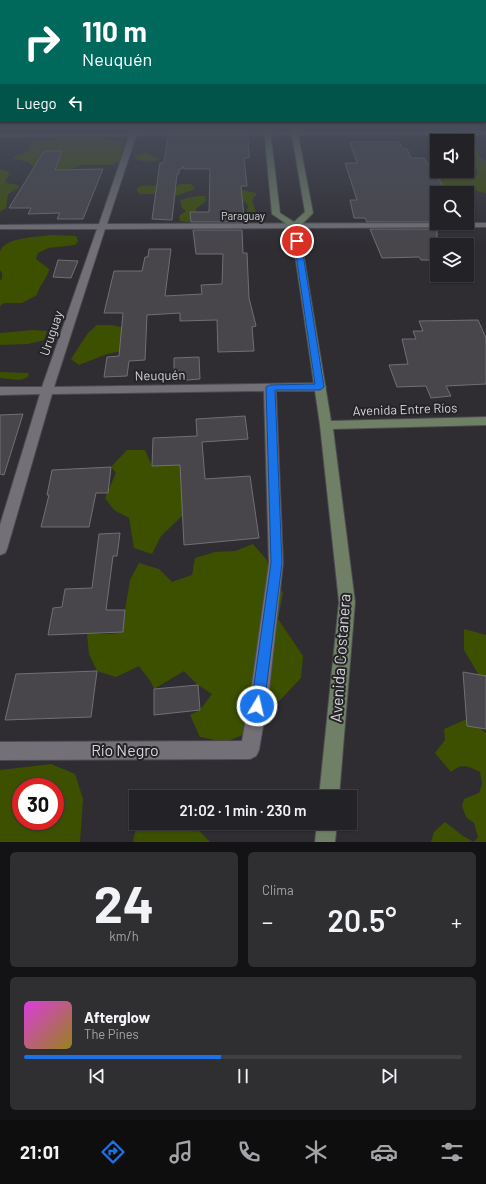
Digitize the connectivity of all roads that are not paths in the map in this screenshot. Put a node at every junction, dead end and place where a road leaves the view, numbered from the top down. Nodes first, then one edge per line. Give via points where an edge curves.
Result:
1 (122, 168) edge
2 (271, 168) edge
3 (301, 168) edge
4 (486, 225) edge
5 (295, 226) junction
6 (0, 227) edge
7 (102, 227) junction
8 (270, 387) junction
9 (320, 387) junction
10 (0, 390) edge
11 (47, 390) junction
12 (486, 421) edge
13 (326, 425) junction
14 (0, 549) edge
15 (0, 751) edge
16 (330, 790) edge
17 (326, 830) edge
18 (325, 842) edge

1 - 7 street, Uruguay
2 - 5 street via 276,214
3 - 5 street via 309,213
4 - 5 street, Paraguay
5 - 7 street, Paraguay
5 - 9 street, Avenida Costanera
6 - 7 street, Paraguay
7 - 11 street, Uruguay
8 - 9 street, Neuquén
8 - 11 street, Neuquén
8 - 15 street, Río Negro via 276,563 250,750
9 - 13 street, Avenida Costanera
10 - 11 street, Neuquén
11 - 14 street, Uruguay
12 - 13 street, Avenida Entre Ríos
13 - 16 street, Avenida Costanera via 347,602
17 - 18 street

